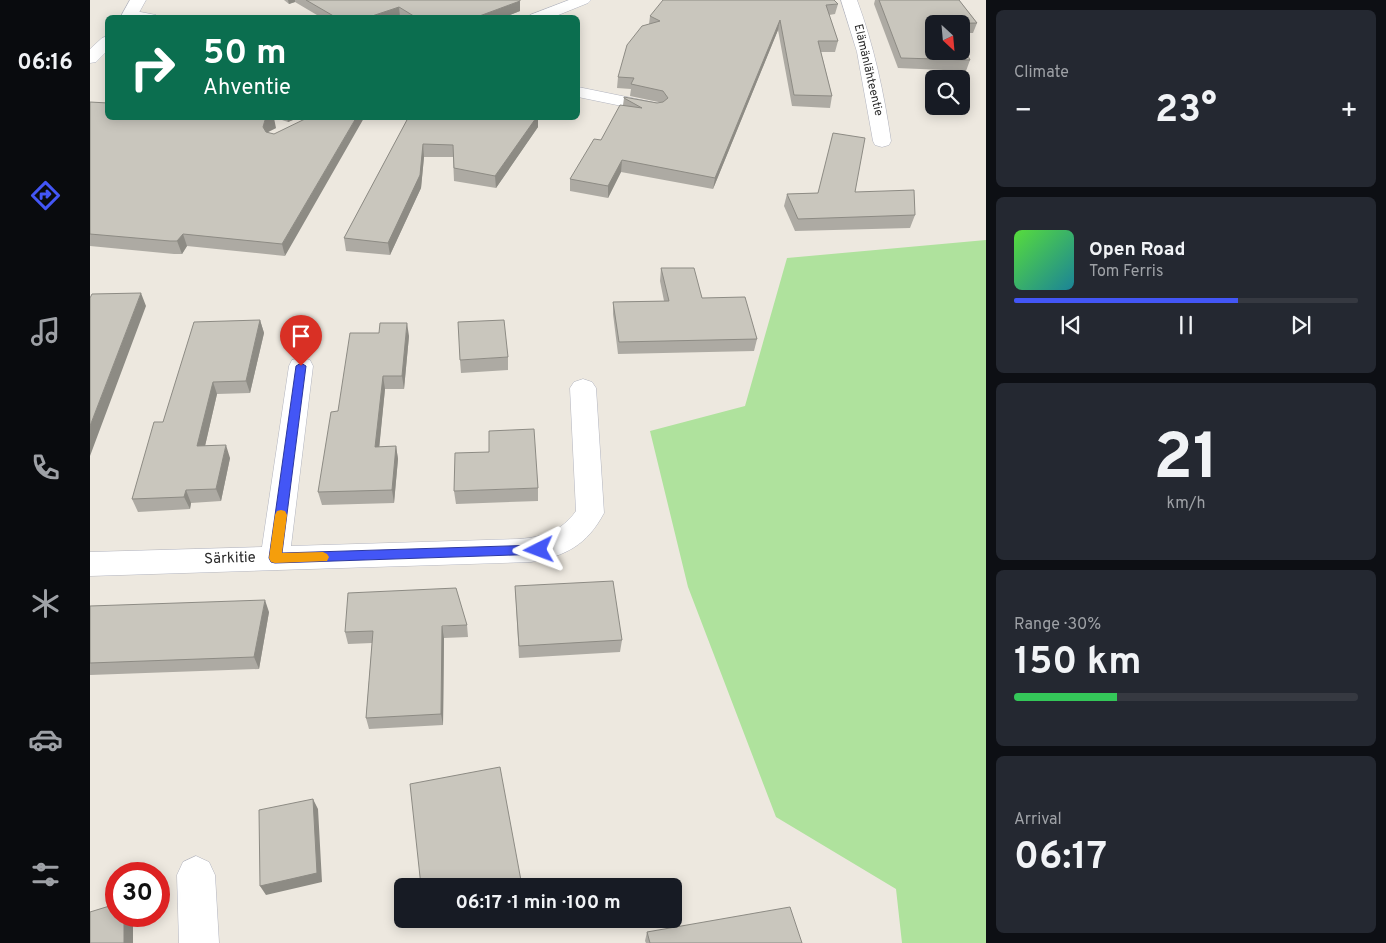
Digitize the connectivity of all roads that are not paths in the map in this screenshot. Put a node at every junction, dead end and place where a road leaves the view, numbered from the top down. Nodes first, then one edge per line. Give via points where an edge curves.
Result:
1 (138, 0) edge
2 (583, 0) edge
3 (849, 0) edge
4 (130, 15) edge
5 (544, 15) edge
6 (105, 44) edge
7 (90, 58) edge
8 (580, 92) edge
9 (656, 108) edge
10 (882, 141) dead end
11 (301, 366) dead end
12 (583, 388) dead end
13 (275, 558) junction
14 (90, 564) edge
15 (196, 875) dead end
16 (199, 943) edge

1 - 4 street
2 - 5 street
3 - 10 street, Elämänlähteentie via 871,73
6 - 7 street
8 - 9 street
11 - 13 street
12 - 13 street, Särkitie via 590,513 572,536 557,545 520,551
13 - 14 street, Särkitie
15 - 16 street

